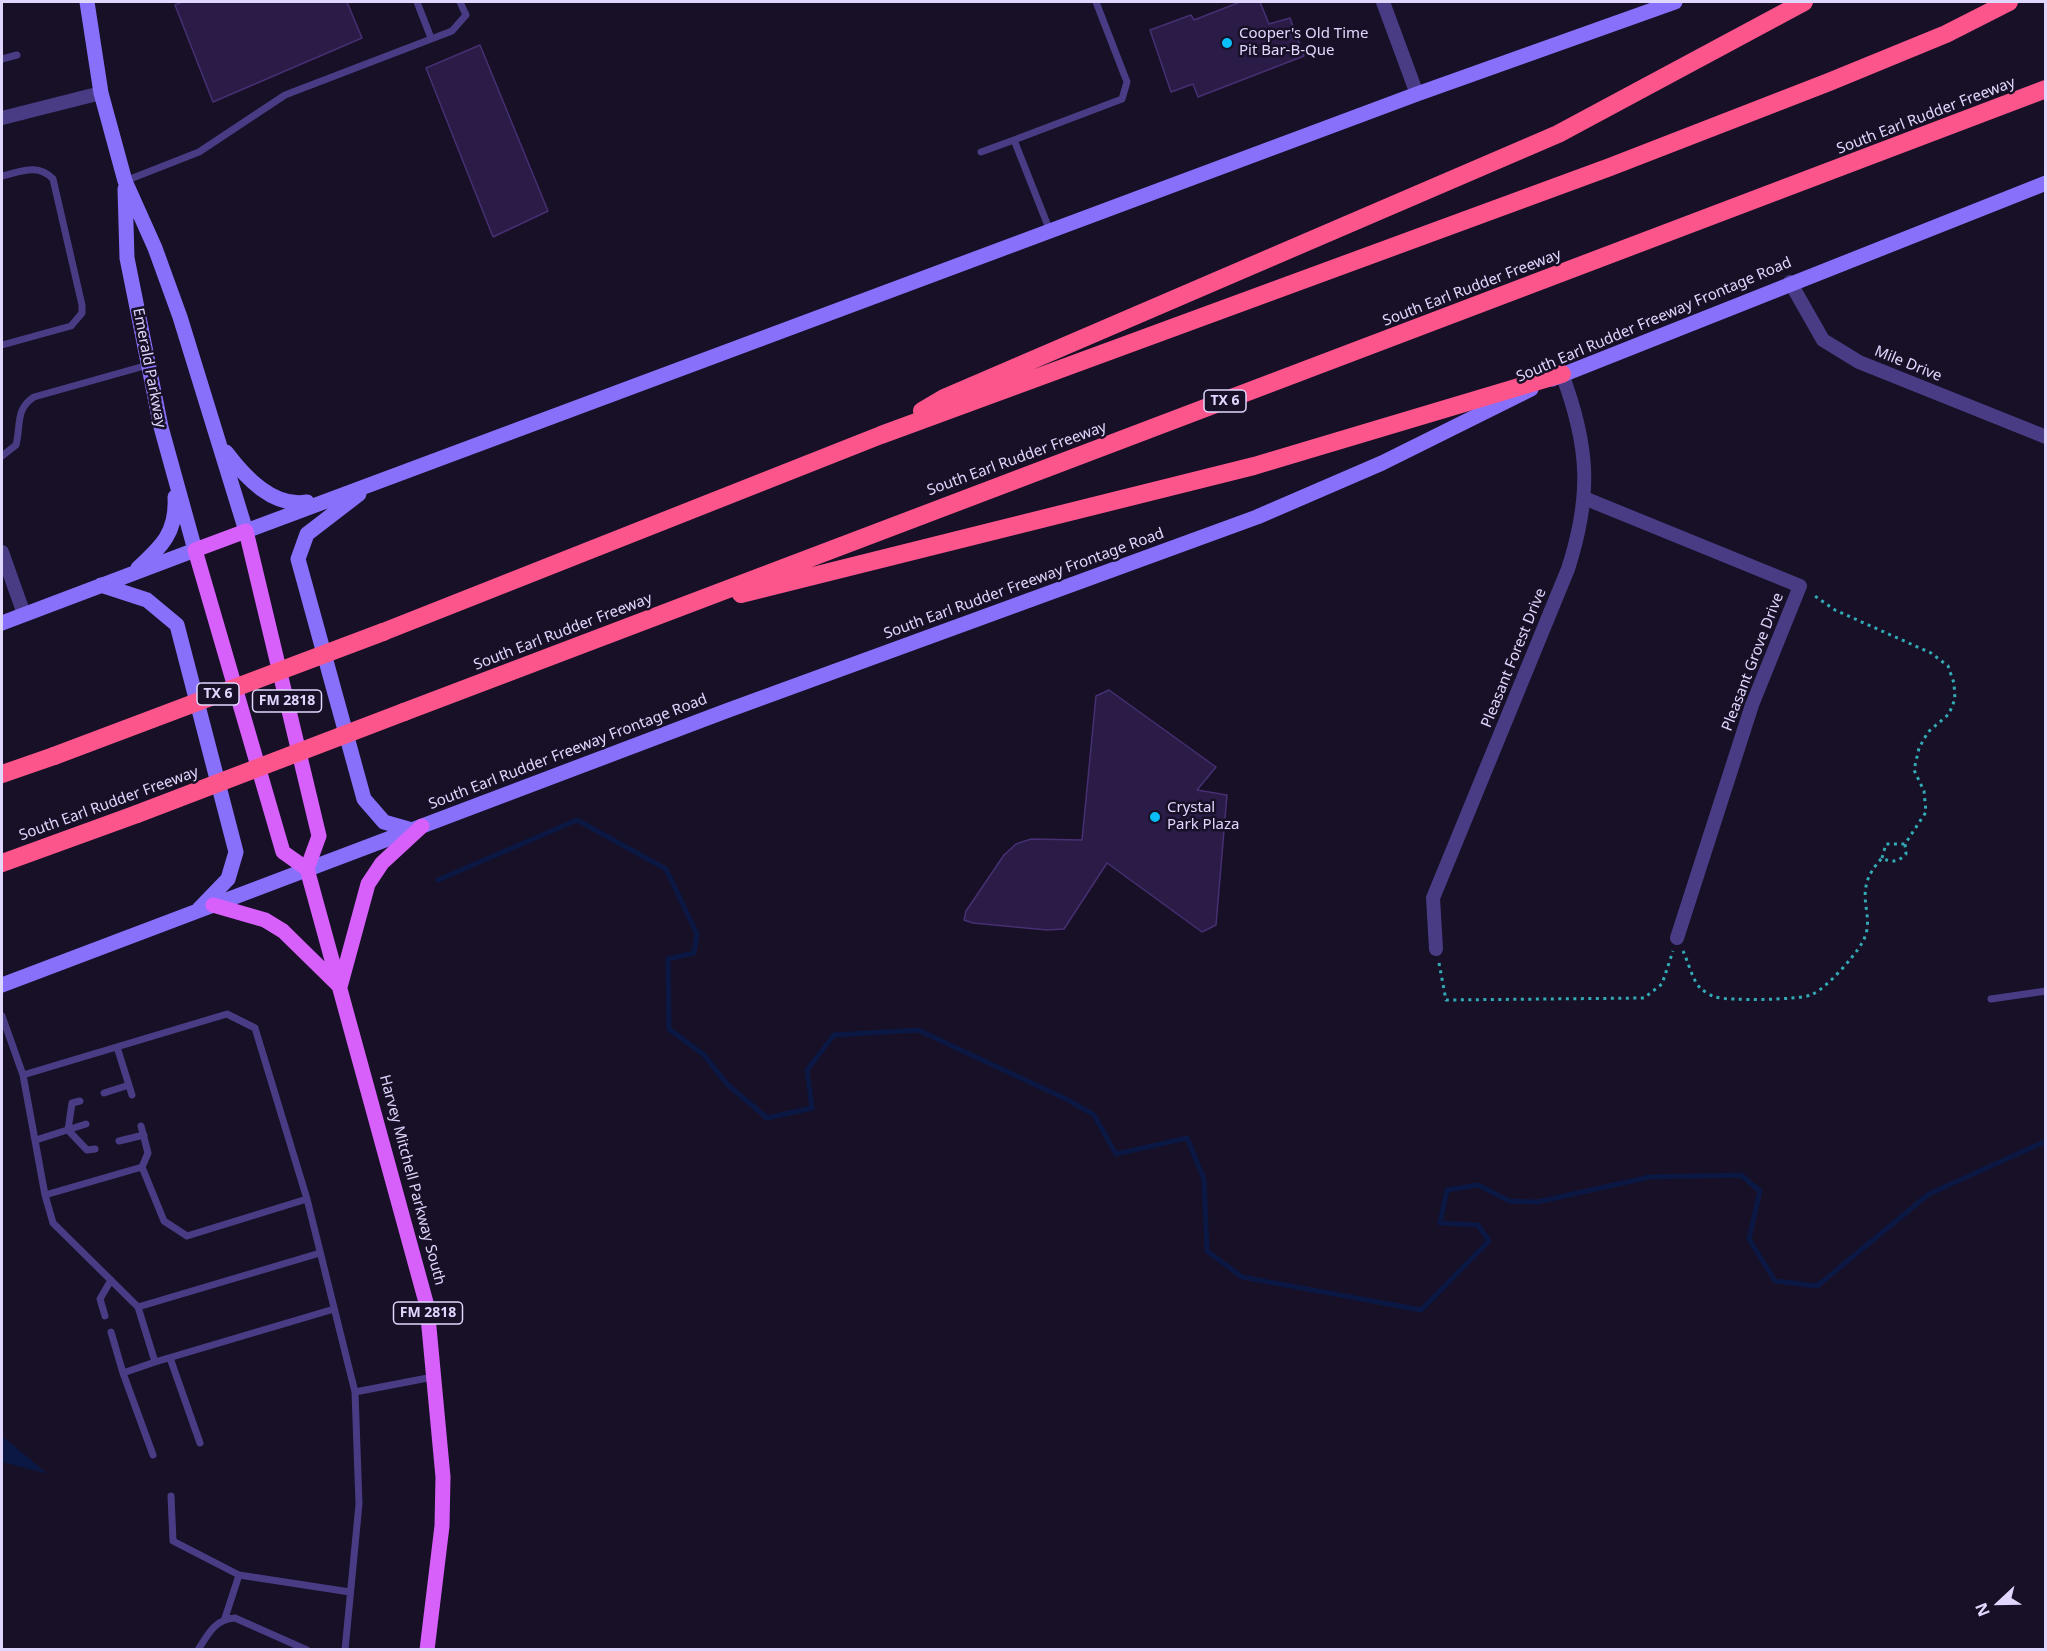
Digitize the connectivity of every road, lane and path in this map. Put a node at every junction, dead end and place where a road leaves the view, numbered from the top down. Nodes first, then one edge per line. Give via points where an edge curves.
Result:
1 (87, 2) edge
2 (417, 2) edge
3 (459, 2) edge
4 (1096, 2) edge
5 (1383, 2) edge
6 (1675, 2) edge
7 (1804, 2) edge
8 (2008, 2) edge
9 (431, 38) junction
10 (17, 55) dead end
11 (2, 59) edge
12 (2046, 89) edge
13 (101, 93) junction
14 (1416, 94) junction
15 (2, 118) edge
16 (1014, 140) junction
17 (981, 152) dead end
18 (2, 176) edge
19 (125, 181) junction
20 (2046, 183) edge
21 (1050, 231) junction
22 (1790, 282) junction
23 (2, 345) edge
24 (148, 365) junction
25 (1562, 374) junction
26 (880, 435) junction
27 (2046, 437) edge
28 (220, 444) junction
29 (2, 456) edge
30 (175, 479) junction
31 (369, 486) junction
32 (340, 496) junction
33 (1584, 498) junction
34 (246, 531) junction
35 (195, 550) junction
36 (2, 552) edge
37 (132, 574) junction
38 (101, 585) junction
39 (1800, 586) junction
40 (664, 613) junction
41 (24, 614) junction
42 (2, 623) edge
43 (2, 774) edge
44 (417, 828) junction
45 (1905, 844) junction
46 (1882, 858) junction
47 (2, 863) edge
48 (308, 869) junction
49 (213, 905) junction
50 (197, 911) junction
51 (1677, 938) junction
52 (1436, 950) joint
53 (2, 985) edge
54 (340, 987) junction
55 (2046, 990) edge
56 (1991, 999) dead end
57 (2, 1016) edge
58 (117, 1047) junction
59 (23, 1075) junction
60 (129, 1085) junction
61 (104, 1093) dead end
62 (132, 1095) dead end
63 (80, 1101) dead end
64 (86, 1124) dead end
65 (141, 1126) dead end
66 (68, 1130) junction
67 (144, 1135) junction
68 (36, 1140) junction
69 (119, 1141) dead end
70 (95, 1149) dead end
71 (142, 1167) junction
72 (45, 1195) junction
73 (307, 1199) junction
74 (320, 1253) junction
75 (111, 1280) junction
76 (138, 1307) junction
77 (334, 1309) junction
78 (105, 1316) dead end
79 (111, 1332) dead end
80 (170, 1358) junction
81 (155, 1362) junction
82 (123, 1373) junction
83 (435, 1376) junction
84 (355, 1392) junction
85 (200, 1443) dead end
86 (153, 1455) dead end
87 (171, 1496) dead end
88 (239, 1575) junction
89 (350, 1592) junction
90 (225, 1618) junction
91 (198, 1650) edge
92 (307, 1650) edge
93 (345, 1650) edge
94 (427, 1650) edge

1 - 13 main road, Emerald Parkway
2 - 9 lane
3 - 9 lane via 466,15 452,31
4 - 16 lane via 1126,82 1122,99
5 - 14 street
6 - 14 main road
7 - 26 highway via 1558,134 944,398
8 - 26 highway, TX 6 via 1946,34 1598,171
9 - 19 lane via 285,95 199,152
10 - 11 lane
12 - 40 highway, South Earl Rudder Freeway / TX 6
13 - 15 street
13 - 19 main road, Emerald Parkway
14 - 21 main road
16 - 17 lane
16 - 21 lane
18 - 23 lane via 35,169 46,171 52,179 82,313 71,326
19 - 24 main road, Emerald Parkway via 127,258
19 - 28 main road, Emerald Parkway via 155,248
20 - 22 main road, South Earl Rudder Freeway Frontage Road
21 - 31 main road
22 - 25 main road, South Earl Rudder Freeway Frontage Road
22 - 27 street, Mile Drive via 1823,340 1859,362
24 - 29 lane via 24,403 16,445
24 - 30 main road, Emerald Parkway
25 - 33 street, Pleasant Forest Drive via 1583,444
25 - 40 highway via 1254,466
25 - 44 main road, South Earl Rudder Freeway Frontage Road via 1382,463 1257,517
26 - 43 highway, TX 6, bridge via 383,632
28 - 32 main road via 242,474 260,489 292,505
28 - 34 main road, Emerald Parkway
30 - 35 main road, Emerald Parkway
30 - 37 main road via 176,510 168,539
31 - 32 main road
31 - 44 main road via 307,534 298,559 364,799 384,822
32 - 34 main road
33 - 39 street, Pleasant Grove Drive
33 - 52 street, Pleasant Forest Drive via 1579,536 1568,569 1433,898
34 - 35 main road
34 - 48 main road, FM 2818 via 319,836
35 - 37 main road
35 - 48 main road, FM 2818 via 283,852
36 - 41 street
37 - 38 main road
38 - 41 main road
38 - 50 main road via 147,600 177,625 236,852 228,879
39 - 45 path via 1836,610 1931,653 1948,666 1954,699 1949,714 1928,732 1919,748 1914,770 1924,791 1926,812
39 - 51 street, Pleasant Grove Drive via 1752,705
40 - 47 highway, South Earl Rudder Freeway / TX 6, bridge
41 - 42 main road
44 - 48 main road, South Earl Rudder Freeway Frontage Road
44 - 54 main road via 382,863 368,884
45 - 46 path via 1886,844
45 - 46 path via 1906,854 1899,860 1889,862
46 - 51 path via 1866,883 1867,932 1862,943 1841,970 1812,994 1791,999 1714,997 1699,987
48 - 49 main road, South Earl Rudder Freeway Frontage Road
48 - 54 main road, Harvey Mitchell Parkway South / FM 2818
49 - 50 main road, South Earl Rudder Freeway Frontage Road
49 - 54 main road via 265,920 283,931
50 - 53 main road, South Earl Rudder Freeway Frontage Road
51 - 52 path via 1662,984 1644,998 1446,1000
54 - 83 main road, Harvey Mitchell Parkway South / FM 2818 via 428,1306
55 - 56 lane
57 - 59 lane
58 - 59 lane
58 - 60 lane
58 - 73 lane via 227,1014 255,1028
59 - 68 lane
60 - 61 lane
60 - 62 lane
63 - 66 lane via 72,1103
64 - 66 lane
65 - 67 lane
66 - 68 lane
66 - 70 lane via 87,1150
67 - 69 lane
67 - 71 lane via 148,1153
68 - 72 lane
71 - 72 lane
71 - 73 lane via 164,1221 187,1236
72 - 75 lane via 53,1223
73 - 74 lane
74 - 76 lane
74 - 77 lane
75 - 76 lane
75 - 78 lane via 100,1299
76 - 81 lane
77 - 80 lane
77 - 84 lane
79 - 82 lane
80 - 81 lane
80 - 85 lane
81 - 82 lane
82 - 86 lane
83 - 84 lane
83 - 94 main road, Harvey Mitchell Parkway South / FM 2818 via 443,1477 442,1526
84 - 89 lane via 358,1504
87 - 88 lane via 173,1541
88 - 89 lane
88 - 90 lane
89 - 93 lane
90 - 91 lane via 210,1629
90 - 92 lane via 235,1618

